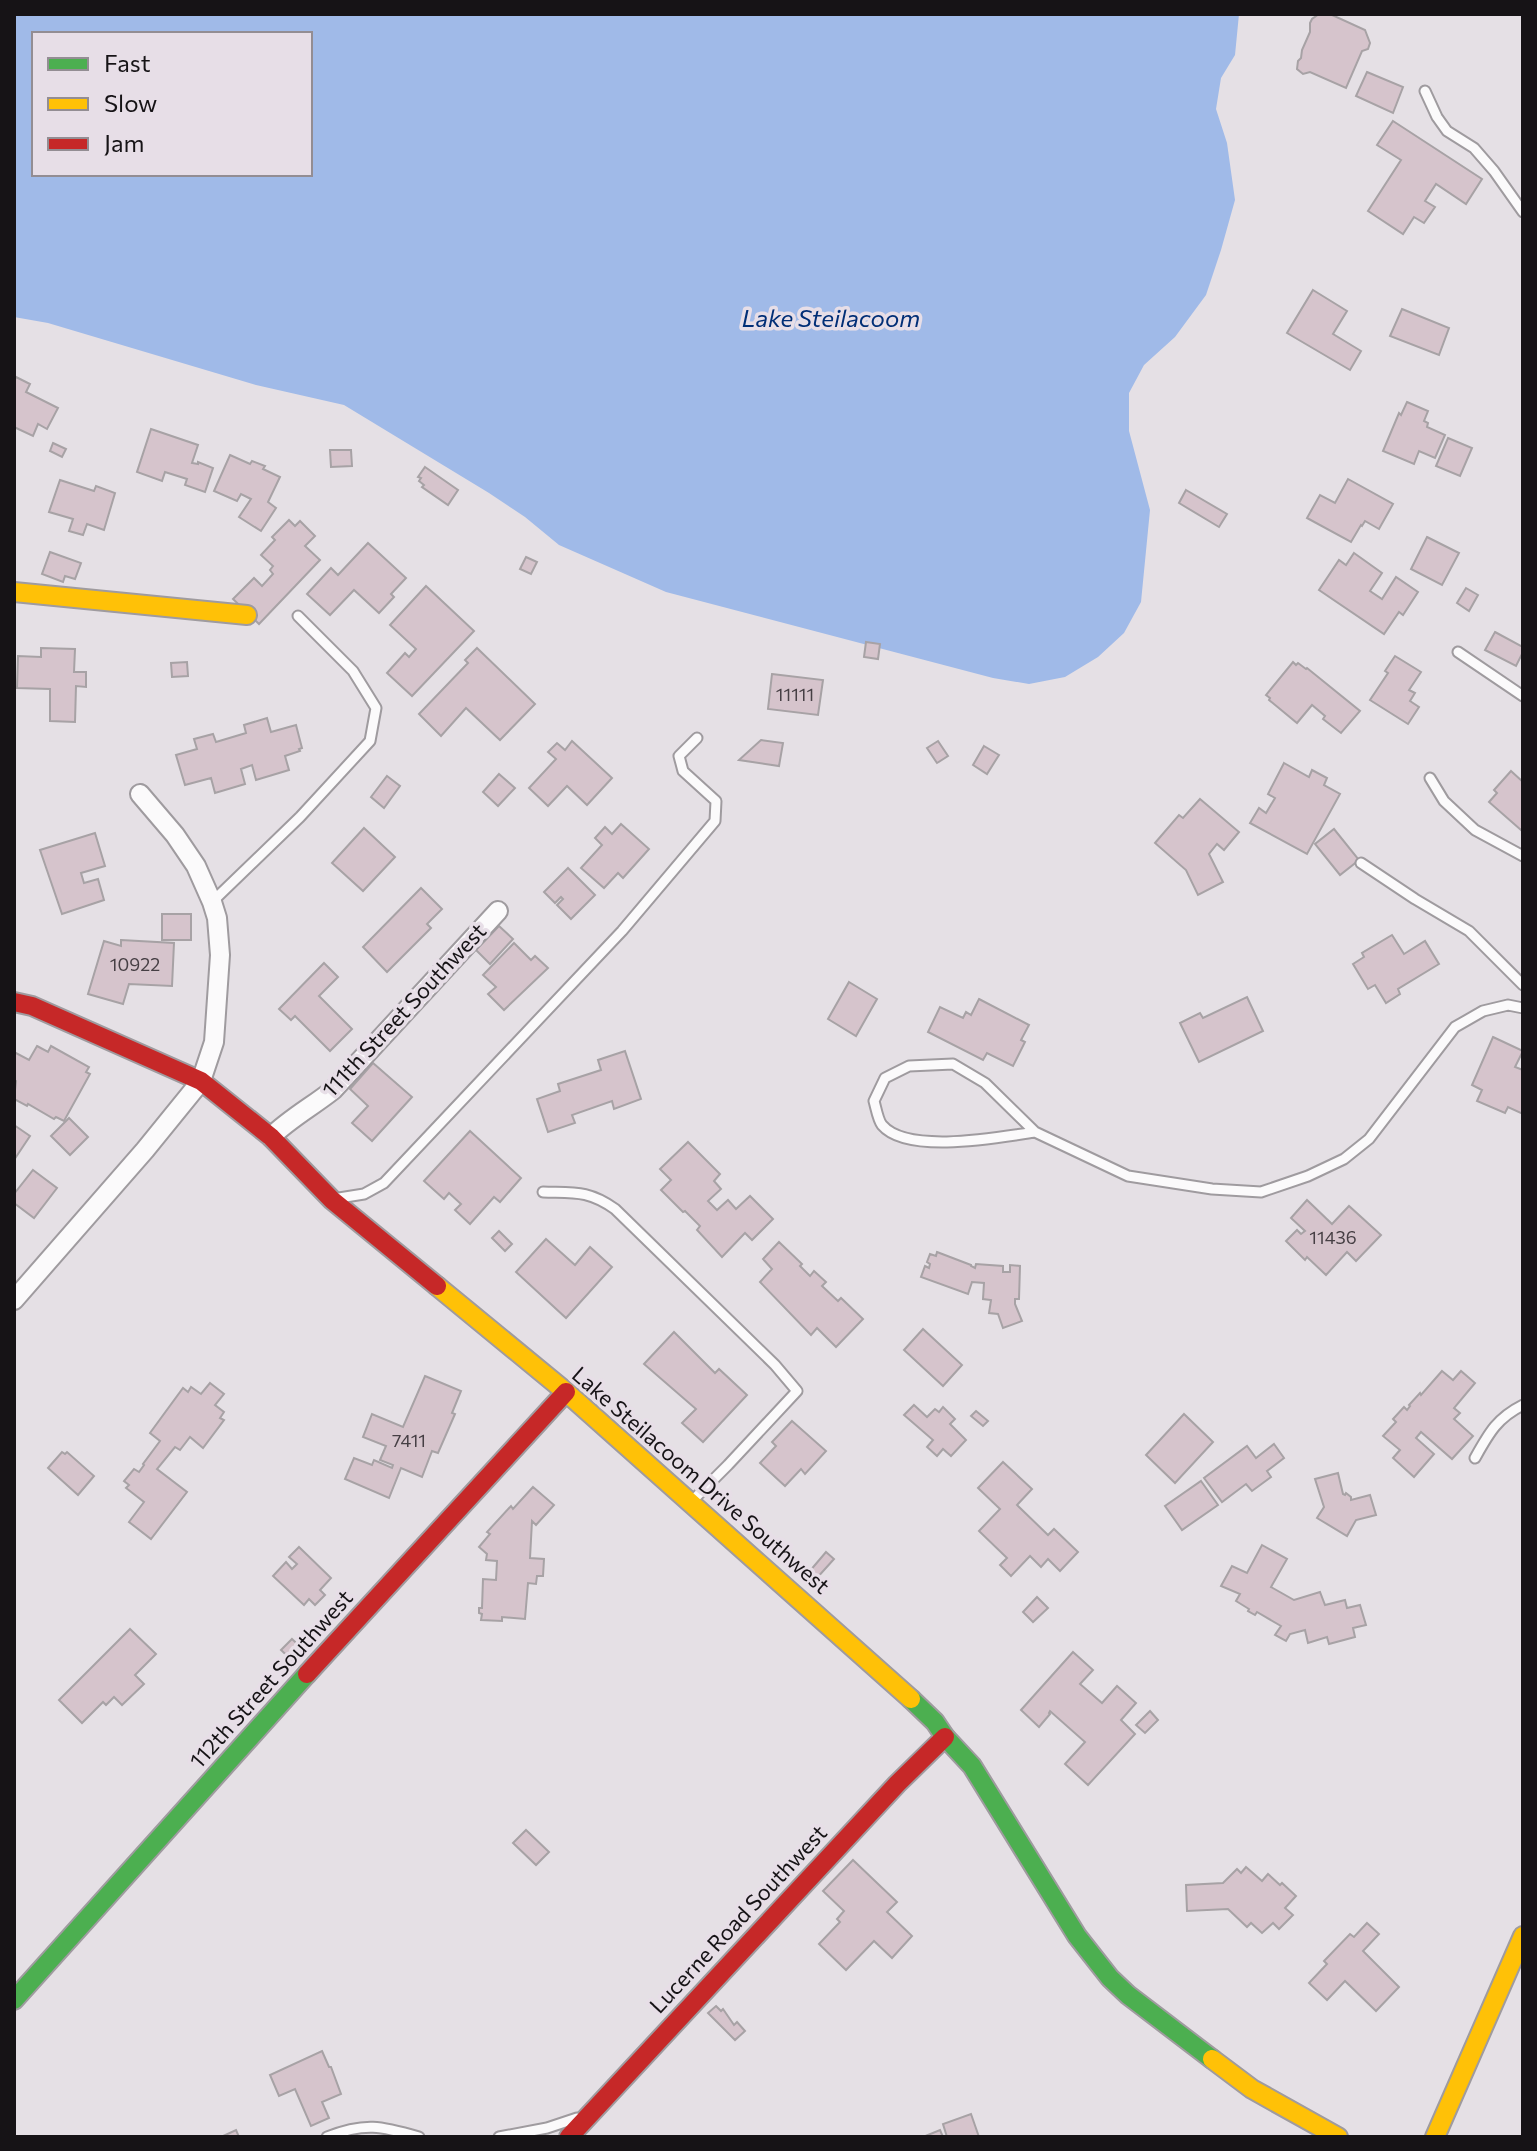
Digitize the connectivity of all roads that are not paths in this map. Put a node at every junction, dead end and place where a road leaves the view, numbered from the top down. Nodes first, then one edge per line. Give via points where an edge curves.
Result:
1 (1425, 91) dead end
2 (1523, 212) edge
3 (14, 592) edge
4 (247, 615) dead end
5 (298, 616) dead end
6 (1458, 652) dead end
7 (1523, 696) edge
8 (697, 738) dead end
9 (1430, 778) dead end
10 (140, 794) dead end
11 (1523, 856) edge
12 (1361, 863) dead end
13 (212, 902) junction
14 (498, 911) dead end
15 (1523, 985) edge
16 (14, 1002) edge
17 (1523, 1008) edge
18 (201, 1081) junction
19 (1035, 1132) junction
20 (271, 1137) junction
21 (543, 1192) dead end
22 (332, 1200) junction
23 (14, 1300) edge
24 (566, 1392) junction
25 (1523, 1405) edge
26 (1475, 1458) dead end
27 (691, 1502) junction
28 (945, 1737) junction
29 (1523, 1936) edge
30 (14, 2000) edge
31 (592, 2113) junction
32 (327, 2137) edge
33 (419, 2137) edge
34 (499, 2137) edge
35 (569, 2137) edge
36 (1338, 2137) edge
37 (1435, 2137) edge

1 - 2 lane via 1447,131 1474,148
3 - 4 street
5 - 13 lane via 353,671 376,708 370,741
6 - 7 lane
8 - 22 lane via 679,756 683,771 716,801 715,821 622,931 384,1183 364,1194
9 - 11 lane via 1444,801 1475,830
10 - 13 street via 196,866
12 - 15 lane via 1469,931
13 - 18 street via 220,955 214,1042
14 - 20 street, 111th Street Southwest via 333,1090
16 - 18 street, Lake Steilacoom Drive Southwest
17 - 19 lane via 1508,1005 1483,1011 1455,1027 1369,1139 1344,1159 1261,1192 1128,1176
18 - 20 street, Lake Steilacoom Drive Southwest
18 - 23 street
19 - 19 lane via 980,1141 912,1141 882,1125 874,1101 885,1078 909,1066 953,1064 985,1083
20 - 22 street, Lake Steilacoom Drive Southwest
21 - 27 lane via 585,1193 615,1209 797,1391
22 - 24 street, Lake Steilacoom Drive Southwest
24 - 27 street, Lake Steilacoom Drive Southwest
24 - 30 street, 112th Street Southwest
25 - 26 lane via 1492,1429
27 - 28 street, Lake Steilacoom Drive Southwest via 879,1670
28 - 31 street, Lucerne Road Southwest
28 - 36 street, Lake Steilacoom Drive Southwest via 972,1766 1077,1936 1110,1978 1252,2089
29 - 37 street
31 - 34 lane
31 - 35 street, Lucerne Road Southwest
32 - 33 lane via 370,2126

